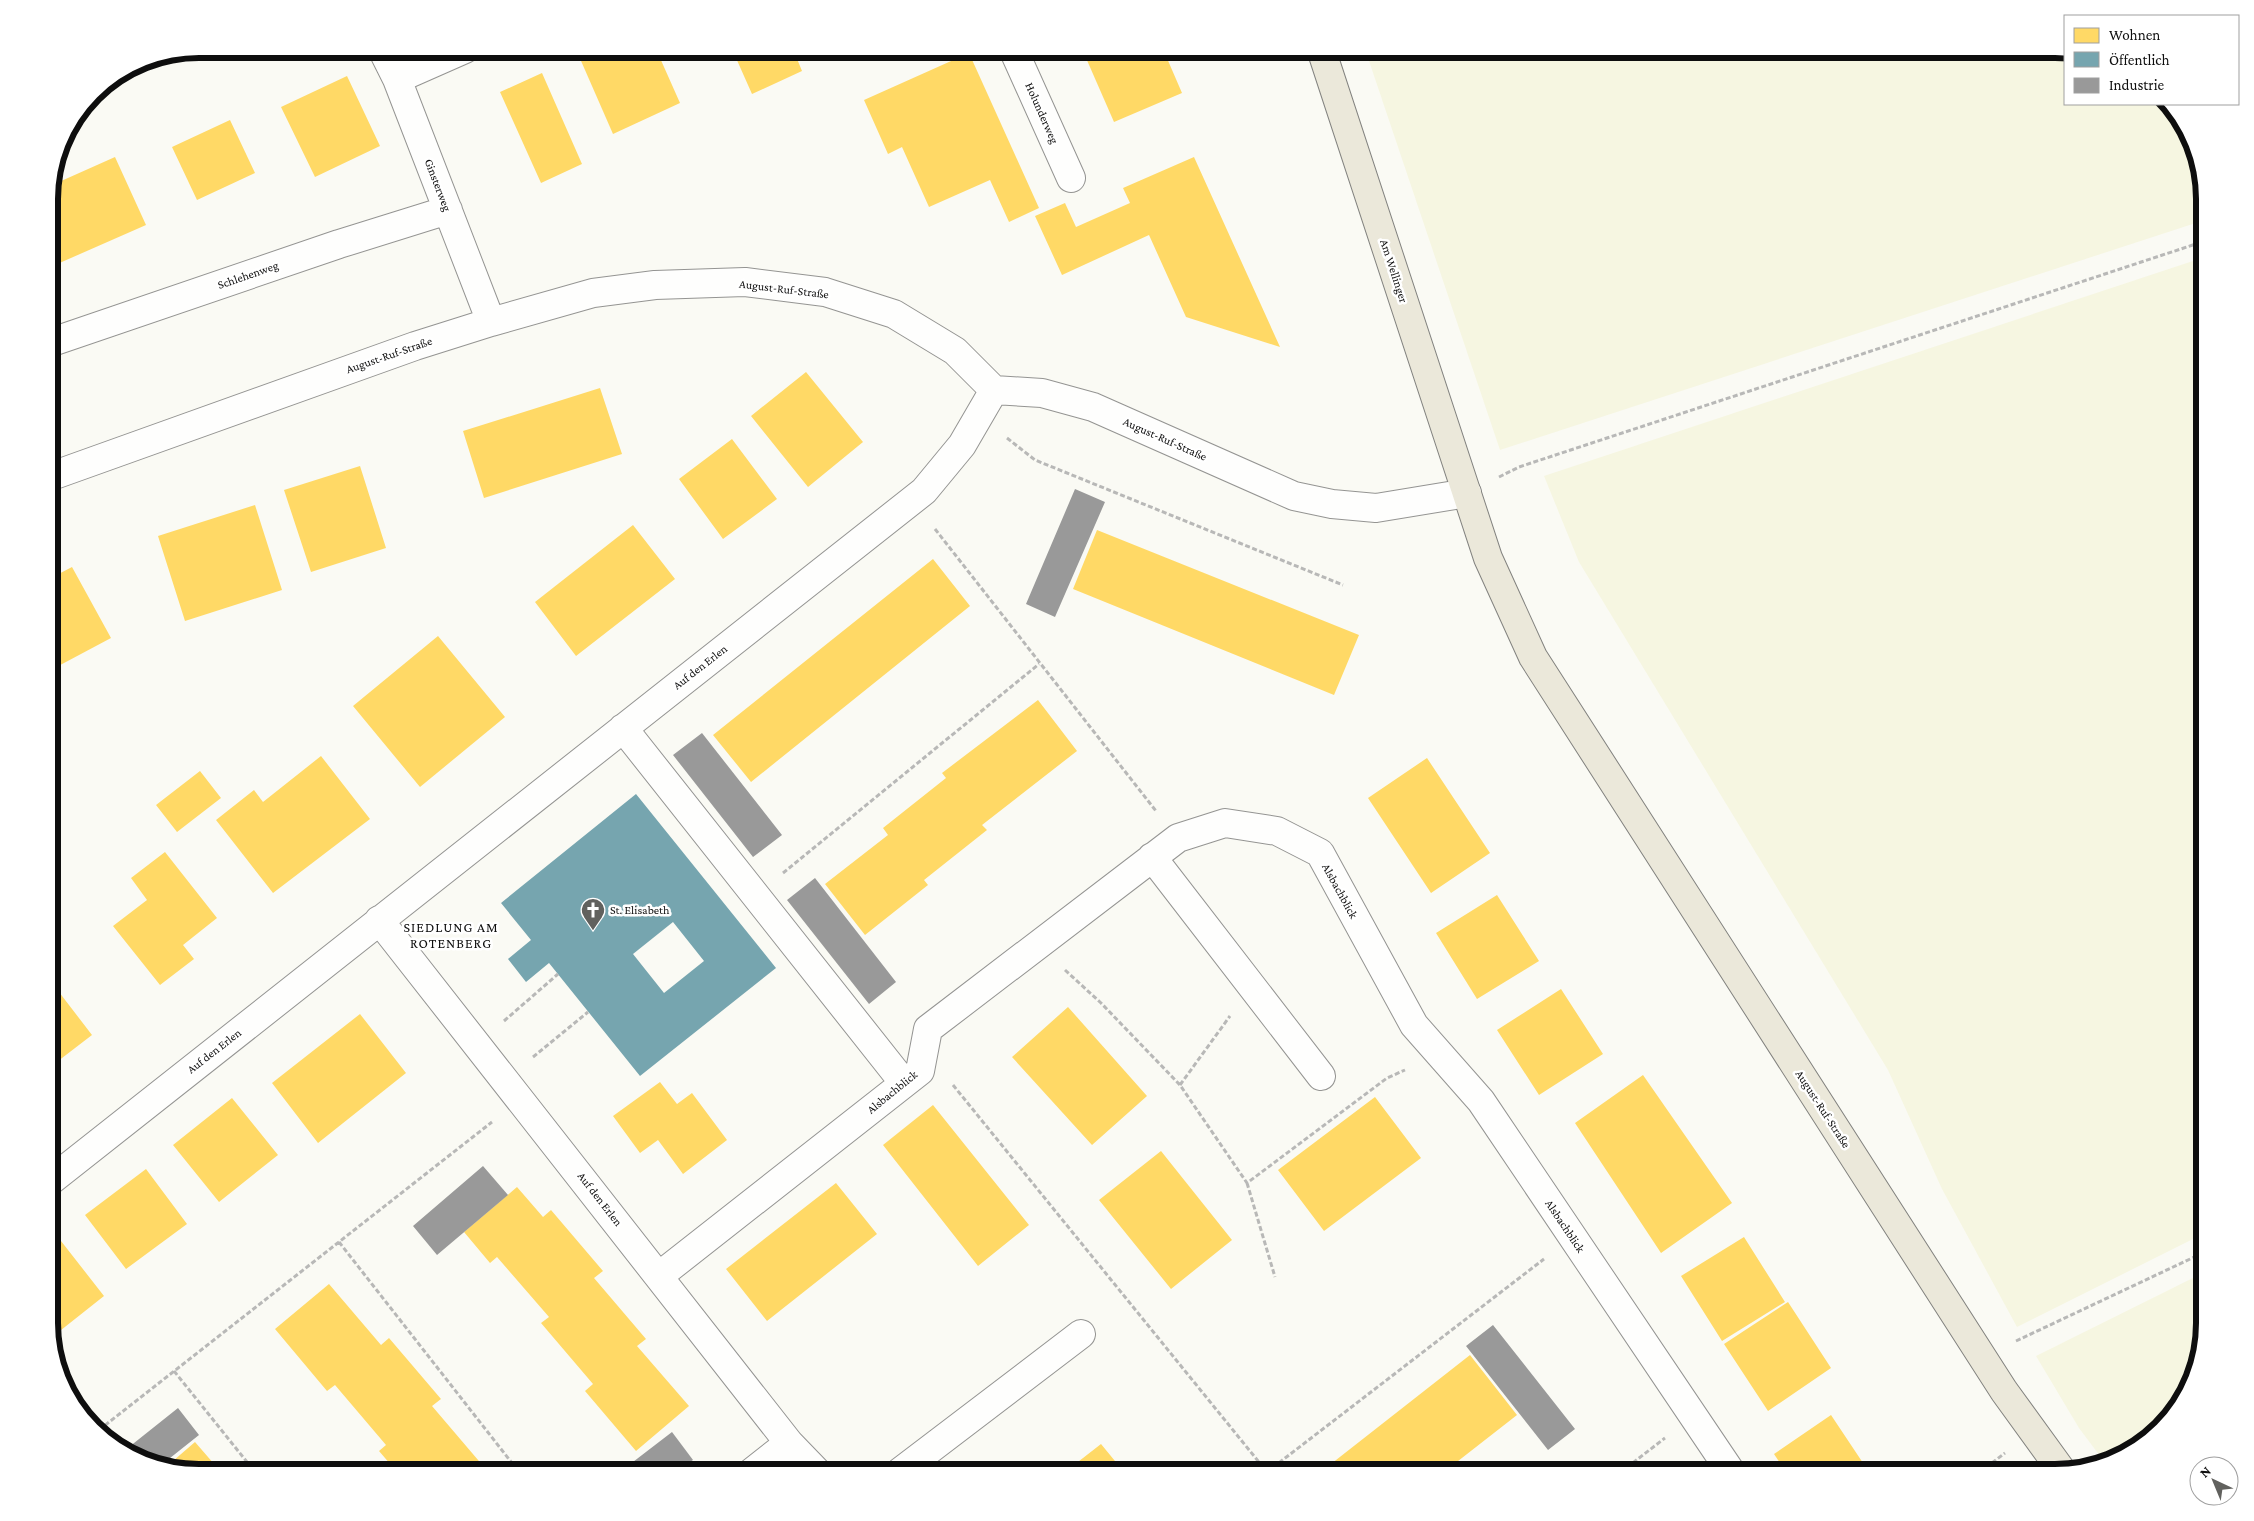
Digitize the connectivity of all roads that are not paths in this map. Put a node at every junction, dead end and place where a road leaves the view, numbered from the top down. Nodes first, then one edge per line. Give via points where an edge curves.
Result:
1 (386, 58) edge
2 (445, 58) edge
3 (1017, 58) edge
4 (1324, 58) edge
5 (397, 79) junction
6 (1071, 178) dead end
7 (448, 210) junction
8 (491, 322) junction
9 (58, 340) edge
10 (994, 390) junction
11 (58, 475) edge
12 (1468, 493) junction
13 (623, 728) junction
14 (1589, 744) joint
15 (1152, 857) junction
16 (379, 920) junction
17 (1322, 1076) dead end
18 (904, 1083) junction
19 (58, 1175) edge
20 (659, 1276) junction
21 (1081, 1334) dead end
22 (789, 1443) junction
23 (762, 1464) edge
24 (809, 1464) edge
25 (910, 1464) edge
26 (1726, 1464) edge
27 (2057, 1464) edge

1 - 5 street, Ginsterweg
2 - 5 street
3 - 6 street, Holunderweg
4 - 12 main road, Am Wellinger
5 - 7 street, Ginsterweg
7 - 8 street, Ginsterweg
7 - 9 street, Schlehenweg
8 - 10 street, August-Ruf-Straße via 593,293 655,284 745,282 825,292 894,314 955,351
8 - 11 street, August-Ruf-Straße via 415,346
10 - 12 street, August-Ruf-Straße via 1042,393 1093,407 1304,498 1376,508
10 - 13 street, Auf den Erlen via 962,445 924,491
12 - 14 main road, Am Wellinger via 1488,558 1533,657
13 - 16 street, Auf den Erlen
13 - 18 street
14 - 27 main road, August-Ruf-Straße via 1982,1358
15 - 17 street
15 - 18 street, Alsbachblick via 928,1029 920,1071
15 - 26 street, Alsbachblick via 1178,838 1225,823 1277,831 1320,853 1414,1025 1481,1101
16 - 19 street, Auf den Erlen
16 - 20 street, Auf den Erlen
18 - 20 street, Alsbachblick
20 - 22 street, Auf den Erlen
21 - 25 street
22 - 23 street
22 - 24 street, Auf den Erlen

